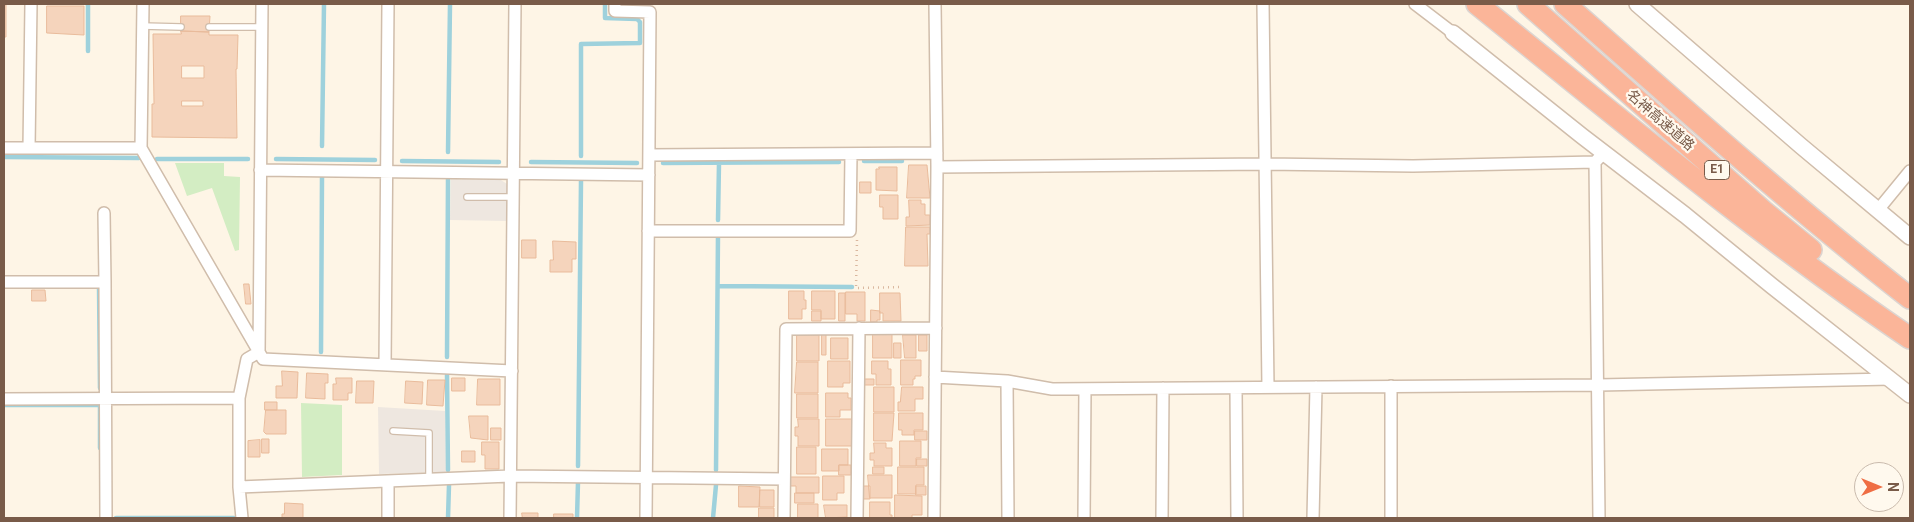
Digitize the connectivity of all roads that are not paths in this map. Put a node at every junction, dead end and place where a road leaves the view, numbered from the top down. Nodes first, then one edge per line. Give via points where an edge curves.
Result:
1 (31, 4) edge
2 (143, 4) edge
3 (262, 4) edge
4 (388, 4) edge
5 (515, 4) edge
6 (615, 4) edge
7 (935, 4) edge
8 (1263, 4) edge
9 (1416, 4) edge
10 (1477, 4) edge
11 (1528, 4) edge
12 (1565, 4) edge
13 (1637, 4) edge
14 (142, 26) junction
15 (181, 27) dead end
16 (209, 27) dead end
17 (262, 27) junction
18 (1454, 33) joint
19 (4, 148) edge
20 (30, 148) junction
21 (141, 148) junction
22 (937, 153) junction
23 (851, 154) junction
24 (649, 156) junction
25 (1600, 158) junction
26 (1266, 164) junction
27 (937, 167) junction
28 (260, 170) junction
29 (1910, 171) edge
30 (386, 172) junction
31 (513, 174) junction
32 (649, 175) junction
33 (468, 197) dead end
34 (513, 197) junction
35 (1878, 210) junction
36 (104, 213) dead end
37 (648, 231) junction
38 (1910, 237) edge
39 (4, 282) edge
40 (105, 282) junction
41 (1910, 298) edge
42 (859, 328) junction
43 (936, 328) junction
44 (1910, 331) edge
45 (1910, 338) edge
46 (259, 352) junction
47 (385, 365) junction
48 (512, 371) junction
49 (935, 377) junction
50 (1891, 379) junction
51 (1007, 381) junction
52 (1599, 385) junction
53 (1391, 386) junction
54 (1316, 387) junction
55 (1163, 388) junction
56 (1236, 388) junction
57 (1268, 388) junction
58 (1085, 389) junction
59 (1910, 395) edge
60 (239, 398) junction
61 (4, 399) edge
62 (106, 399) junction
63 (393, 431) dead end
64 (510, 476) junction
65 (646, 478) junction
66 (429, 479) junction
67 (784, 479) junction
68 (388, 481) junction
69 (239, 487) junction
70 (106, 518) edge
71 (242, 518) edge
72 (388, 518) edge
73 (510, 518) edge
74 (646, 518) edge
75 (784, 518) edge
76 (857, 518) edge
77 (934, 518) edge
78 (1008, 518) edge
79 (1084, 518) edge
80 (1162, 518) edge
81 (1236, 518) edge
82 (1313, 518) edge
83 (1391, 518) edge
84 (1599, 518) edge

1 - 20 street
2 - 14 street
3 - 17 street
4 - 30 street
5 - 31 street
6 - 24 street via 615,11 650,12
7 - 22 street
8 - 26 street
9 - 18 street
10 - 45 highway via 1736,211
11 - 44 highway, 名神高速道路 / E1 via 1763,211
12 - 41 highway, 名神高速道路 / E1 via 1674,101
13 - 35 street
14 - 15 lane
14 - 21 street
16 - 17 lane
17 - 28 street
18 - 25 street
19 - 20 street
20 - 21 street
21 - 46 street
22 - 23 street
22 - 27 street
23 - 24 street
23 - 37 street via 850,231
24 - 32 street
25 - 26 street via 1413,166
25 - 50 street via 1685,215
25 - 52 street
26 - 27 street
26 - 57 street
27 - 43 street
28 - 30 street
28 - 46 street
29 - 35 street
30 - 31 street
30 - 47 street
31 - 32 street
31 - 34 street
32 - 37 street
33 - 34 lane
34 - 48 street
35 - 38 street
36 - 40 street
37 - 65 street
39 - 40 street
40 - 62 street
42 - 43 street
42 - 67 street via 786,329
42 - 76 street
43 - 49 street
46 - 47 street via 263,359
46 - 60 street via 247,359
47 - 48 street
48 - 64 street
49 - 51 street
49 - 77 street
50 - 52 street
50 - 59 street
51 - 58 street via 1052,389
51 - 78 street
52 - 53 street
52 - 84 street
53 - 54 street
53 - 83 street
54 - 57 street
54 - 82 street
55 - 56 street
55 - 58 street
55 - 80 street
56 - 57 street
56 - 81 street
58 - 79 street
60 - 62 street
60 - 69 street
61 - 62 street
62 - 70 street
63 - 66 lane via 429,433
64 - 65 street
64 - 66 street
64 - 73 street
65 - 67 street
65 - 74 street
66 - 68 street
67 - 75 street
68 - 69 street
68 - 72 street
69 - 71 street

